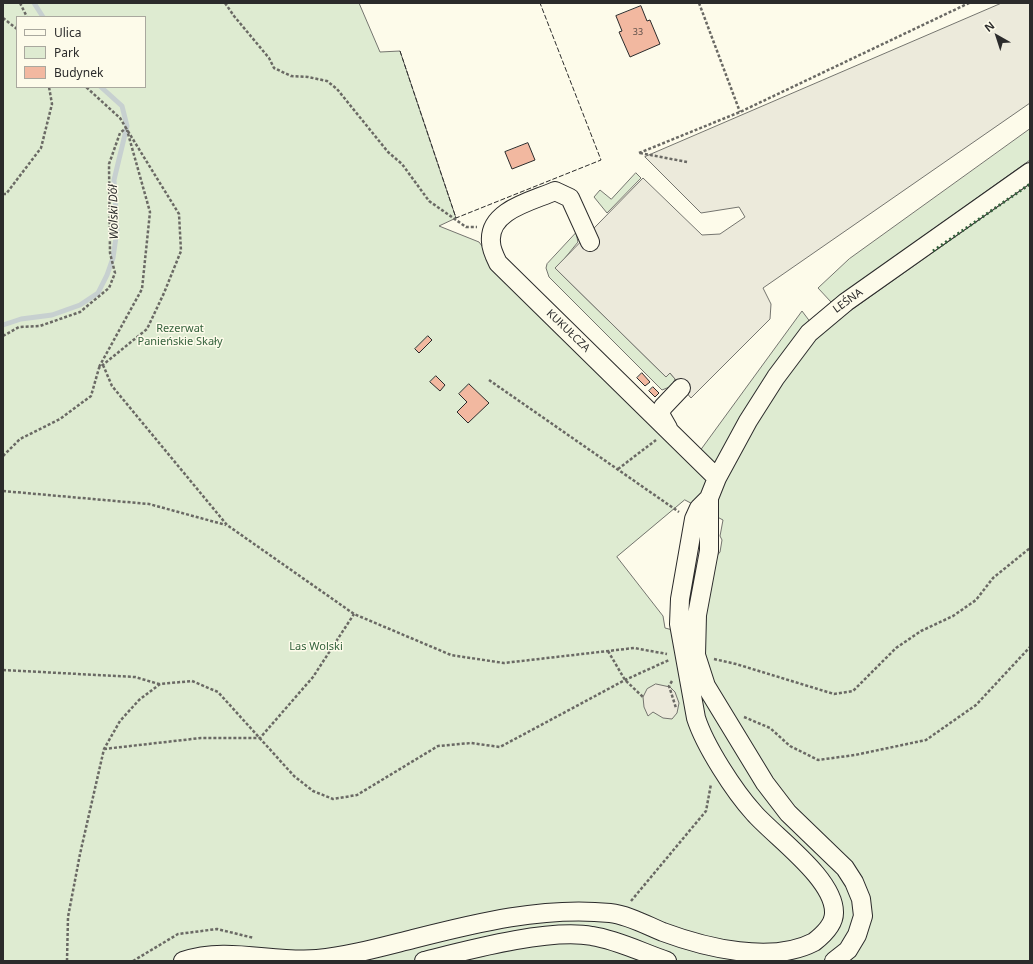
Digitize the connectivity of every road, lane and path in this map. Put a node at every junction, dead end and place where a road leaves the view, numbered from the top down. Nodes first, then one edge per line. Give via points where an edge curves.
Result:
1 (20, 3) edge
2 (225, 3) edge
3 (699, 3) edge
4 (969, 3) edge
5 (26, 16) edge
6 (3, 18) edge
7 (16, 28) edge
8 (49, 88) edge
9 (87, 88) edge
10 (740, 112) junction
11 (126, 128) junction
12 (687, 162) dead end
13 (1030, 172) edge
14 (3, 194) edge
15 (494, 226) junction
16 (590, 242) dead end
17 (3, 336) edge
18 (103, 365) junction
19 (98, 368) junction
20 (489, 380) dead end
21 (685, 391) dead end
22 (669, 430) junction
23 (3, 456) edge
24 (618, 470) junction
25 (717, 478) junction
26 (3, 491) edge
27 (709, 498) junction
28 (694, 519) junction
29 (227, 525) junction
30 (1030, 548) edge
31 (354, 614) junction
32 (1030, 647) edge
33 (608, 651) junction
34 (670, 655) dead end
35 (696, 655) junction
36 (671, 659) dead end
37 (3, 670) edge
38 (625, 680) junction
39 (160, 684) junction
40 (669, 686) dead end
41 (643, 697) dead end
42 (677, 713) dead end
43 (743, 716) dead end
44 (260, 738) junction
45 (104, 749) junction
46 (711, 782) dead end
47 (629, 903) dead end
48 (745, 959) edge
49 (67, 961) edge
50 (183, 961) edge
51 (424, 961) edge
52 (667, 961) edge
53 (834, 961) edge

1 - 5 path
2 - 15 path via 269,58 274,68 291,76 327,81 338,89 388,152 402,164 429,202 466,227
3 - 10 path
4 - 10 path
6 - 7 path
8 - 14 path via 52,104 41,148 6,194
9 - 11 path via 120,118
10 - 12 path via 639,153
11 - 17 path via 120,133 109,164 110,253 115,273 109,288 80,312 40,326 19,327
11 - 18 path via 179,214 181,251 146,329
11 - 19 path via 150,212 142,289
13 - 25 street, LEŚNA via 846,302 809,333 772,383
15 - 16 street via 507,211 555,191 570,198
15 - 22 street, KUKUŁCZA via 490,242 498,263
18 - 19 path
18 - 29 path via 112,386
19 - 23 path via 90,396 60,418 20,439
20 - 24 path
21 - 22 street via 670,418
22 - 24 path
22 - 25 street, KUKUŁCZA
24 - 28 path
25 - 27 street, LEŚNA
26 - 29 path via 149,504
27 - 28 street via 699,508
27 - 35 street via 708,551 697,615
28 - 48 street via 680,599 680,624 692,697 701,732 754,812 825,885 834,912 832,923 823,935 799,951
29 - 31 path
30 - 35 path via 993,578 976,600 896,648 853,691 834,694 736,664
31 - 33 path via 451,654 504,663
31 - 44 path via 313,677
32 - 43 path via 976,705 926,740 818,760 790,746 770,728
33 - 34 path via 634,648
33 - 38 path
35 - 53 street via 706,686 765,783 788,813 845,868 854,882 861,899 863,916 857,935 848,950
36 - 38 path
37 - 39 path via 135,677
38 - 41 path
38 - 44 path via 500,747 471,743 438,746 357,795 334,799 312,791 294,776
39 - 44 path via 192,681 218,692
39 - 45 path via 139,700 120,721
40 - 42 path
44 - 45 path via 201,738
45 - 49 path via 70,910
46 - 47 path via 706,811
48 - 50 street via 612,914 572,911 494,920 333,957 306,960 209,955
51 - 52 street via 517,941 566,934 592,936

